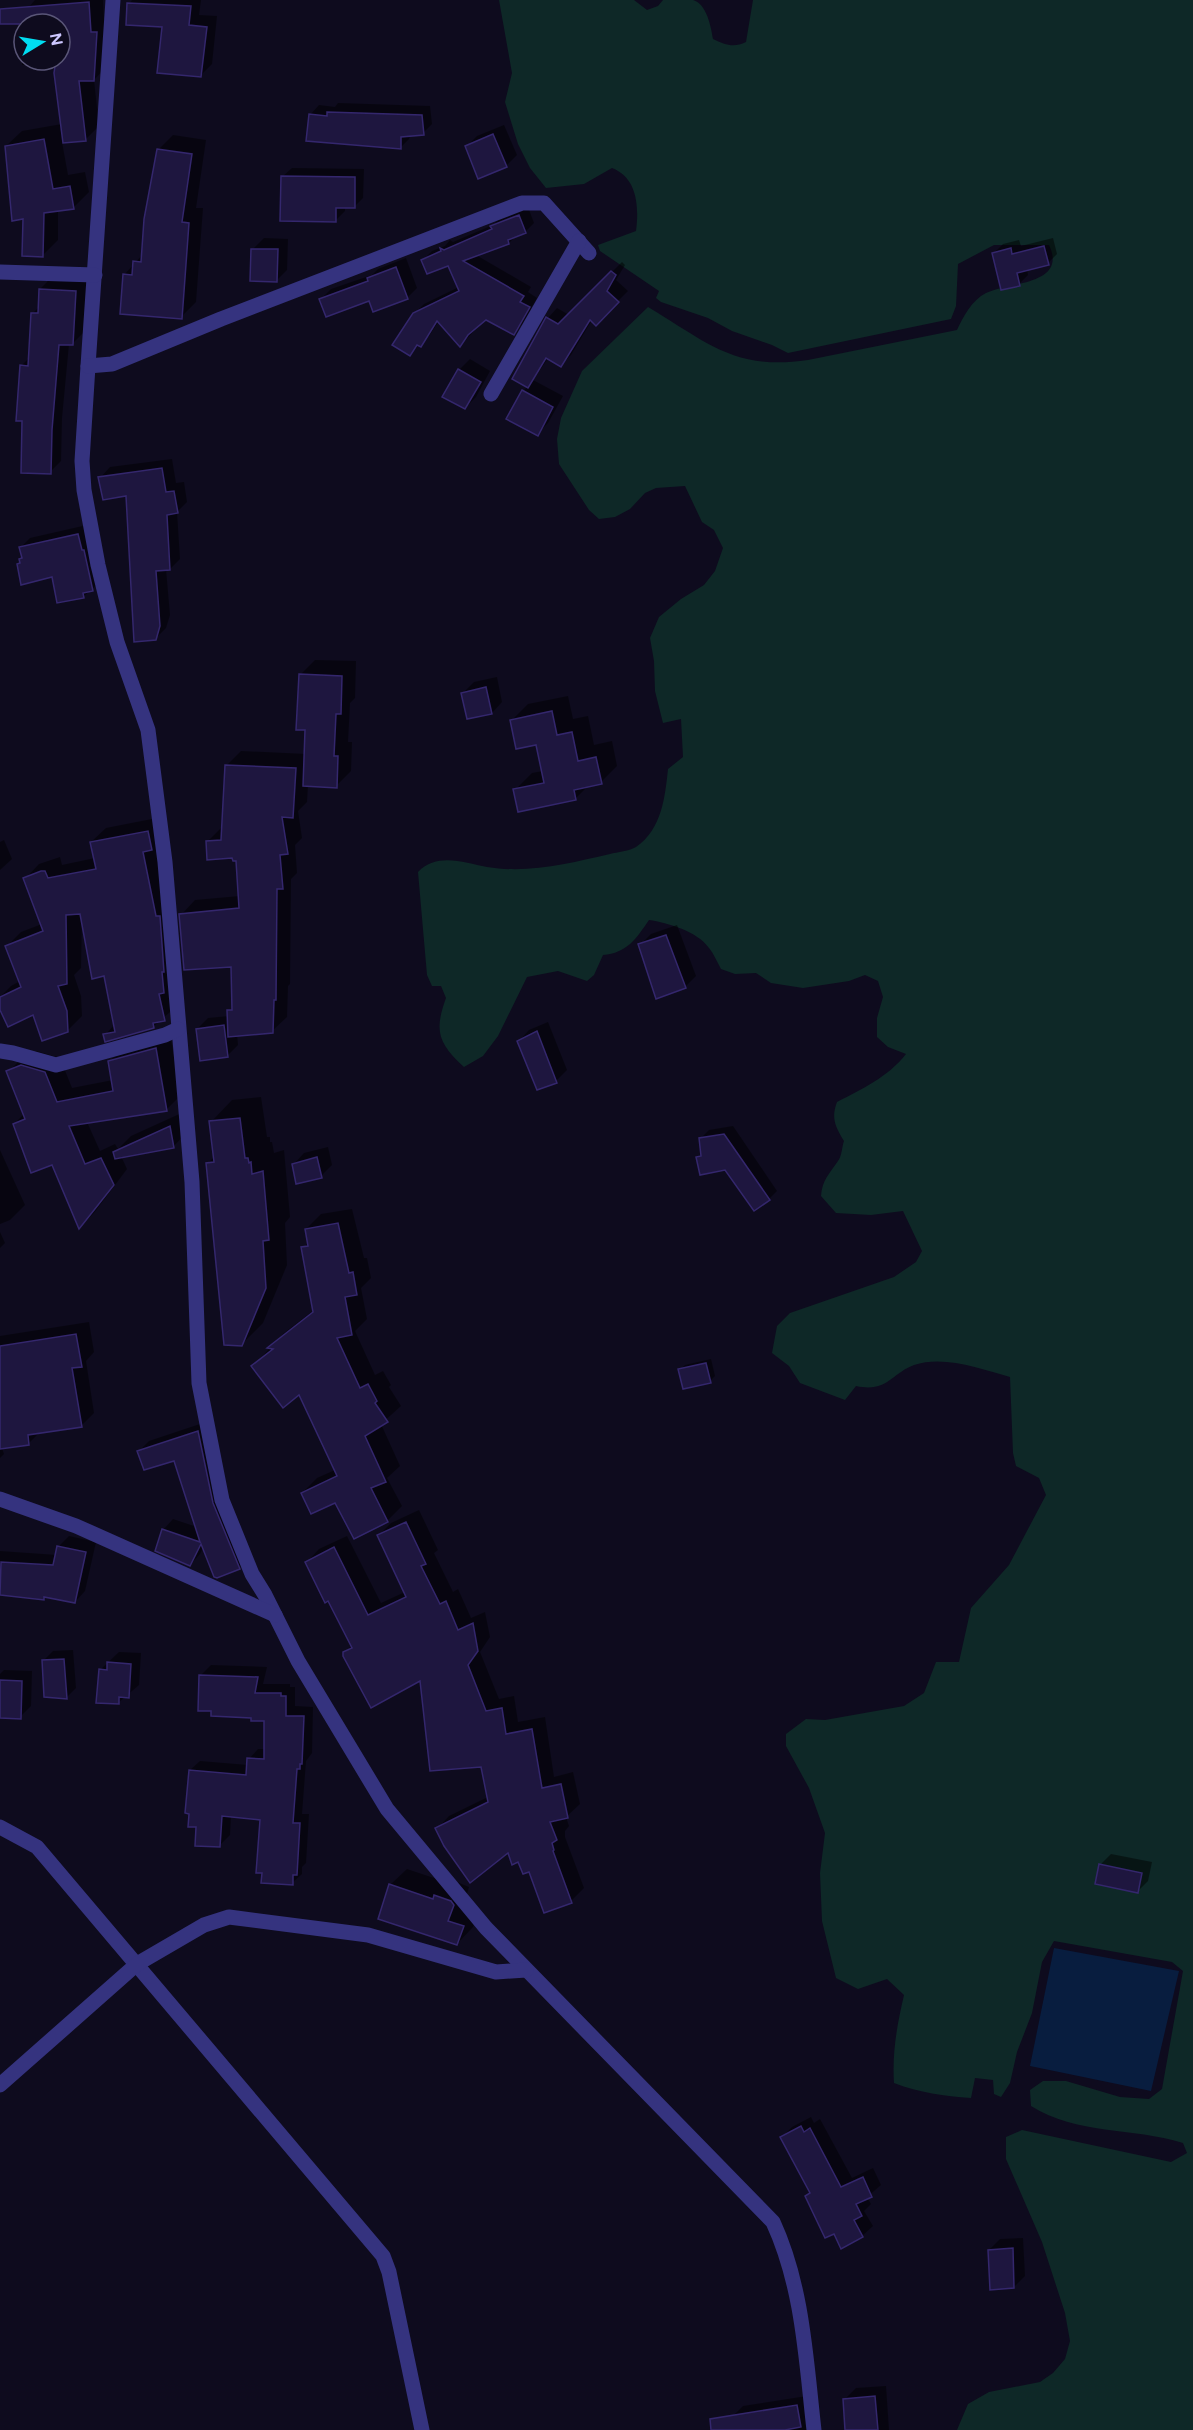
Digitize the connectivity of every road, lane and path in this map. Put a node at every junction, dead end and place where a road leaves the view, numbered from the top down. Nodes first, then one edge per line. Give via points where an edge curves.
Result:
1 (113, 0) edge
2 (579, 241) junction
3 (589, 253) dead end
4 (0, 272) edge
5 (95, 275) junction
6 (88, 366) junction
7 (491, 394) dead end
8 (178, 1029) junction
9 (0, 1051) edge
10 (0, 1499) edge
11 (275, 1615) junction
12 (0, 1827) edge
13 (137, 1964) junction
14 (526, 1970) junction
15 (0, 2085) edge
16 (422, 2430) edge
17 (814, 2430) edge

1 - 5 street
2 - 3 street
2 - 6 street via 544,203 522,203 112,364
2 - 7 street
4 - 5 street
5 - 6 street
6 - 8 street via 82,461 88,519 117,642 148,730 165,862
8 - 9 street via 56,1065
8 - 11 street via 192,1182 199,1383 222,1500 252,1574
10 - 11 street via 76,1526
11 - 14 street via 298,1661 387,1809
12 - 13 street via 37,1847
13 - 14 street via 204,1924 229,1917 368,1935 496,1972
13 - 15 street
13 - 16 street via 383,2256
14 - 17 street via 773,2222 786,2250 800,2307

